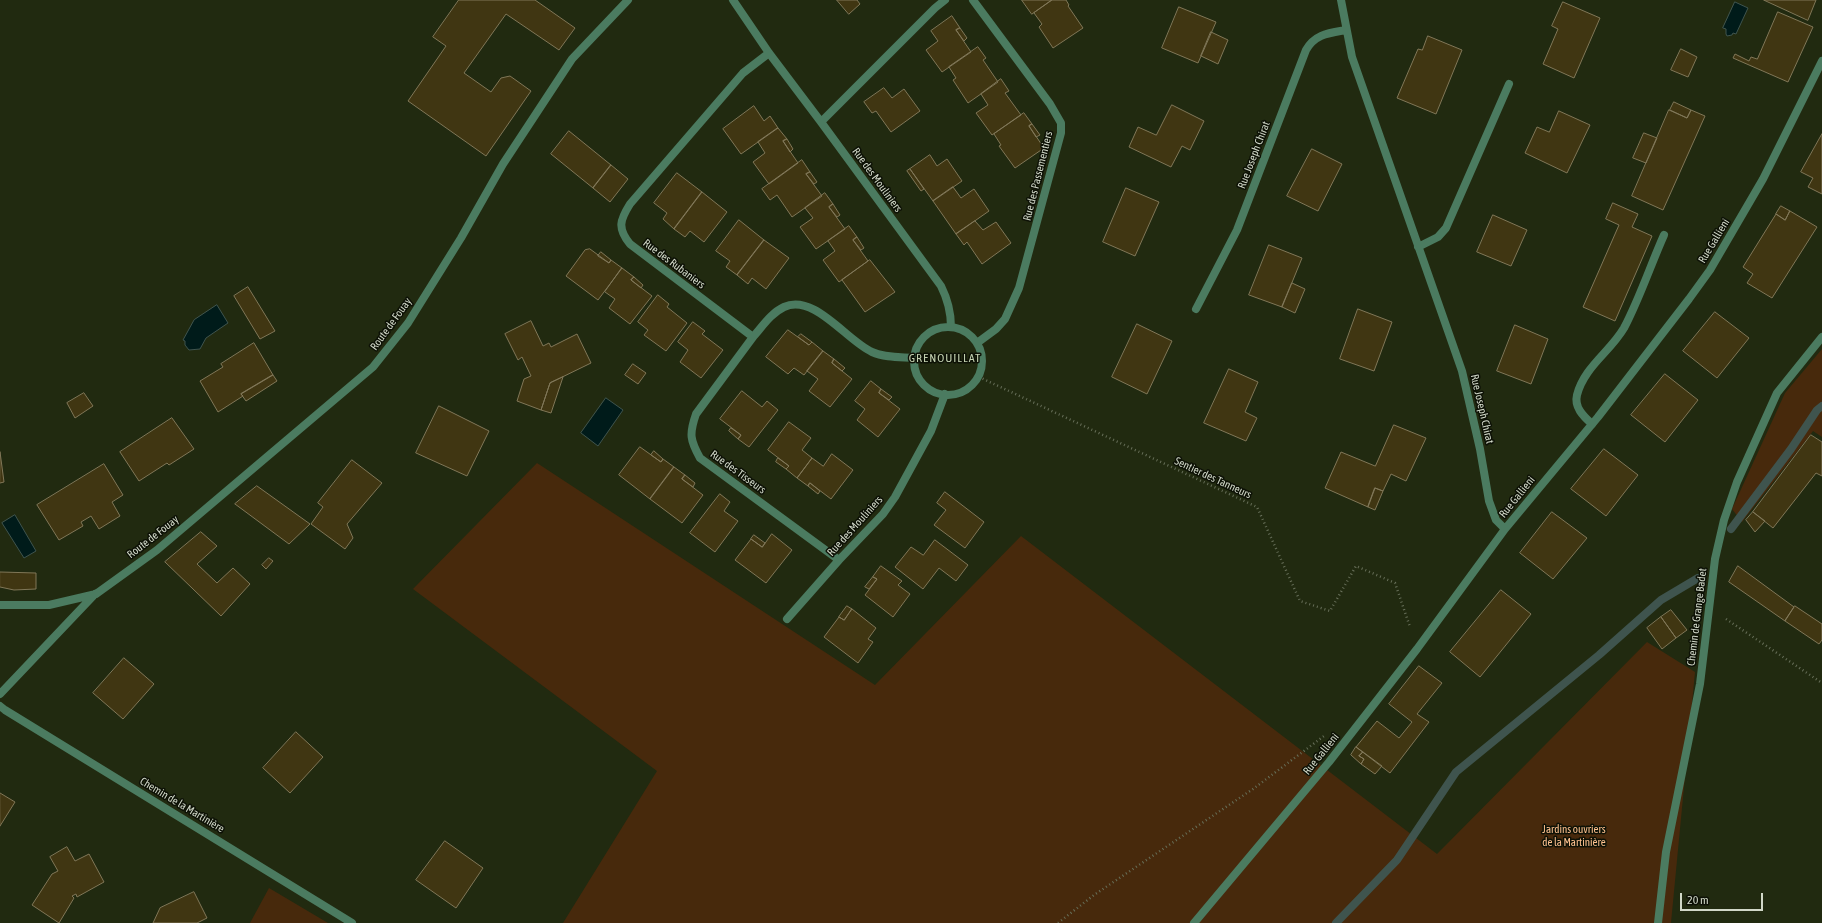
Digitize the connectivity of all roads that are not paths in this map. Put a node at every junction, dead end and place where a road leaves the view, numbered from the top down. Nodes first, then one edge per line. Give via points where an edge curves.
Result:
1 (628, 0) edge
2 (732, 0) edge
3 (945, 0) edge
4 (973, 0) edge
5 (1341, 0) edge
6 (1346, 30) junction
7 (769, 53) junction
8 (1822, 60) edge
9 (1509, 84) dead end
10 (821, 122) junction
11 (1664, 235) dead end
12 (1418, 247) junction
13 (1196, 309) dead end
14 (951, 327) junction
15 (753, 337) junction
16 (1822, 337) edge
17 (977, 342) junction
18 (914, 358) junction
19 (945, 394) junction
20 (1592, 424) junction
21 (1505, 529) junction
22 (839, 560) junction
23 (96, 594) junction
24 (0, 605) edge
25 (787, 619) dead end
26 (0, 694) edge
27 (0, 706) edge
28 (352, 923) edge
29 (1194, 923) edge
30 (1658, 923) edge

1 - 23 street, Route de Fouay via 572,59 503,164 408,323 373,367 157,550
2 - 7 street
3 - 10 street
4 - 17 street, Rue des Passementiers via 1050,104 1061,123 1061,133 1019,288 1005,319 996,329
5 - 6 street, Rue Joseph Chirat
6 - 12 street, Rue Joseph Chirat via 1352,57
6 - 13 street, Rue Joseph Chirat via 1319,37 1311,41 1306,50 1237,230
7 - 10 street, Rue des Mouliniers
7 - 15 street, Rue des Rubaniers via 738,79 630,204 621,221 624,236 630,244
8 - 20 street, Rue Gallieni via 1763,180 1710,270
9 - 12 street via 1446,228 1438,237
10 - 14 street, Rue des Mouliniers via 941,286 948,299
11 - 20 street via 1624,328 1593,364 1580,387 1578,406 1582,415
12 - 21 street, Rue Joseph Chirat via 1462,371 1489,501 1496,520
14 - 17 street via 970,334
14 - 18 street via 930,332 922,339
15 - 18 street via 783,307 795,304 820,313 873,353
15 - 22 street, Rue des Tisseurs via 696,414 691,429 692,443 700,458
16 - 30 street, Chemin de Grange Badet via 1777,393 1737,482 1724,520 1709,608 1700,684 1666,852
17 - 19 street via 982,359 979,377 965,391
18 - 19 street via 919,378 935,392
19 - 22 street, Rue des Mouliniers via 931,431 895,497 883,514
20 - 21 street, Rue Gallieni
21 - 29 street, Rue Gallieni via 1356,728
22 - 25 street, Rue des Mouliniers
23 - 24 street, Route de Fouay via 49,605
23 - 26 street, Route de Fouay
27 - 28 street, Chemin de la Martinière

